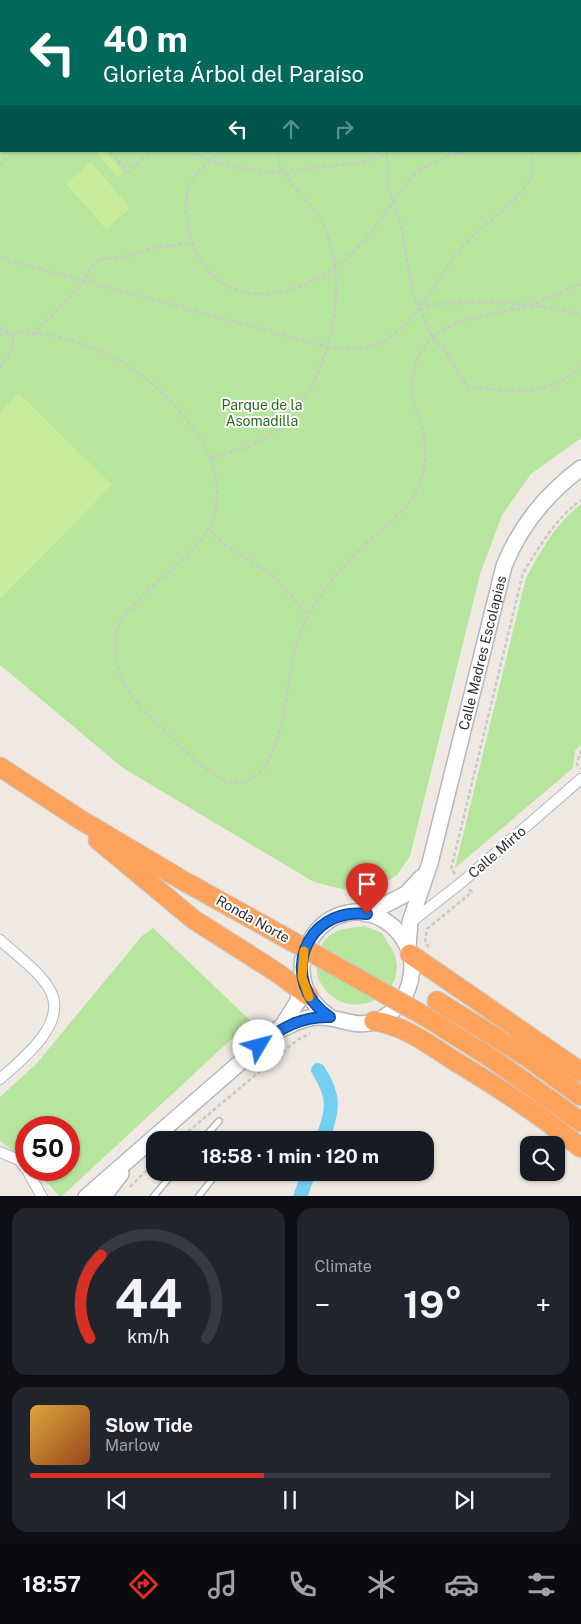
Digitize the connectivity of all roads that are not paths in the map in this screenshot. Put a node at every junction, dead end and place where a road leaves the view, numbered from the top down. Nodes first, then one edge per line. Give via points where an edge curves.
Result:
1 (581, 468) edge
2 (0, 767) edge
3 (581, 779) edge
4 (81, 820) junction
5 (430, 863) junction
6 (367, 914) junction
7 (410, 922) junction
8 (0, 940) edge
9 (409, 950) junction
10 (304, 988) junction
11 (437, 1002) dead end
12 (330, 1017) junction
13 (374, 1021) junction
14 (274, 1034) junction
15 (581, 1072) edge
16 (0, 1079) edge
17 (581, 1096) edge
18 (219, 1121) dead end
19 (581, 1122) edge
20 (210, 1131) edge
21 (142, 1147) junction
22 (581, 1148) edge
23 (0, 1152) edge
24 (15, 1158) edge
25 (33, 1181) edge
26 (166, 1181) edge
27 (210, 1181) edge
28 (42, 1196) edge
29 (86, 1196) edge
30 (103, 1196) edge
31 (153, 1196) edge
32 (198, 1196) edge

1 - 5 main road, Calle Madres Escolapias via 533,514 513,544 504,566
2 - 4 highway, Ronda Norte
3 - 7 street, Calle Mirto via 462,882
4 - 10 highway via 103,846 193,919
4 - 19 highway, Ronda Norte, bridge via 426,1017 494,1060
5 - 6 main road, Calle Madres Escolapias via 414,888
5 - 7 main road, Calle Madres Escolapias
6 - 9 main road via 391,925
6 - 10 main road via 338,916 317,930 304,951
7 - 9 main road, Calle Madres Escolapias
8 - 16 street via 44,982 55,1006 41,1039
9 - 13 main road via 412,974 403,998 385,1016
9 - 15 highway
10 - 12 main road via 322,1012
10 - 14 main road via 294,1009
11 - 17 highway
12 - 13 main road via 351,1024
12 - 14 main road via 310,1018
13 - 22 highway via 395,1025 415,1036 500,1089
14 - 21 main road
18 - 20 lane
21 - 29 main road
21 - 30 main road
23 - 24 street
25 - 28 street
26 - 31 lane
27 - 32 lane

